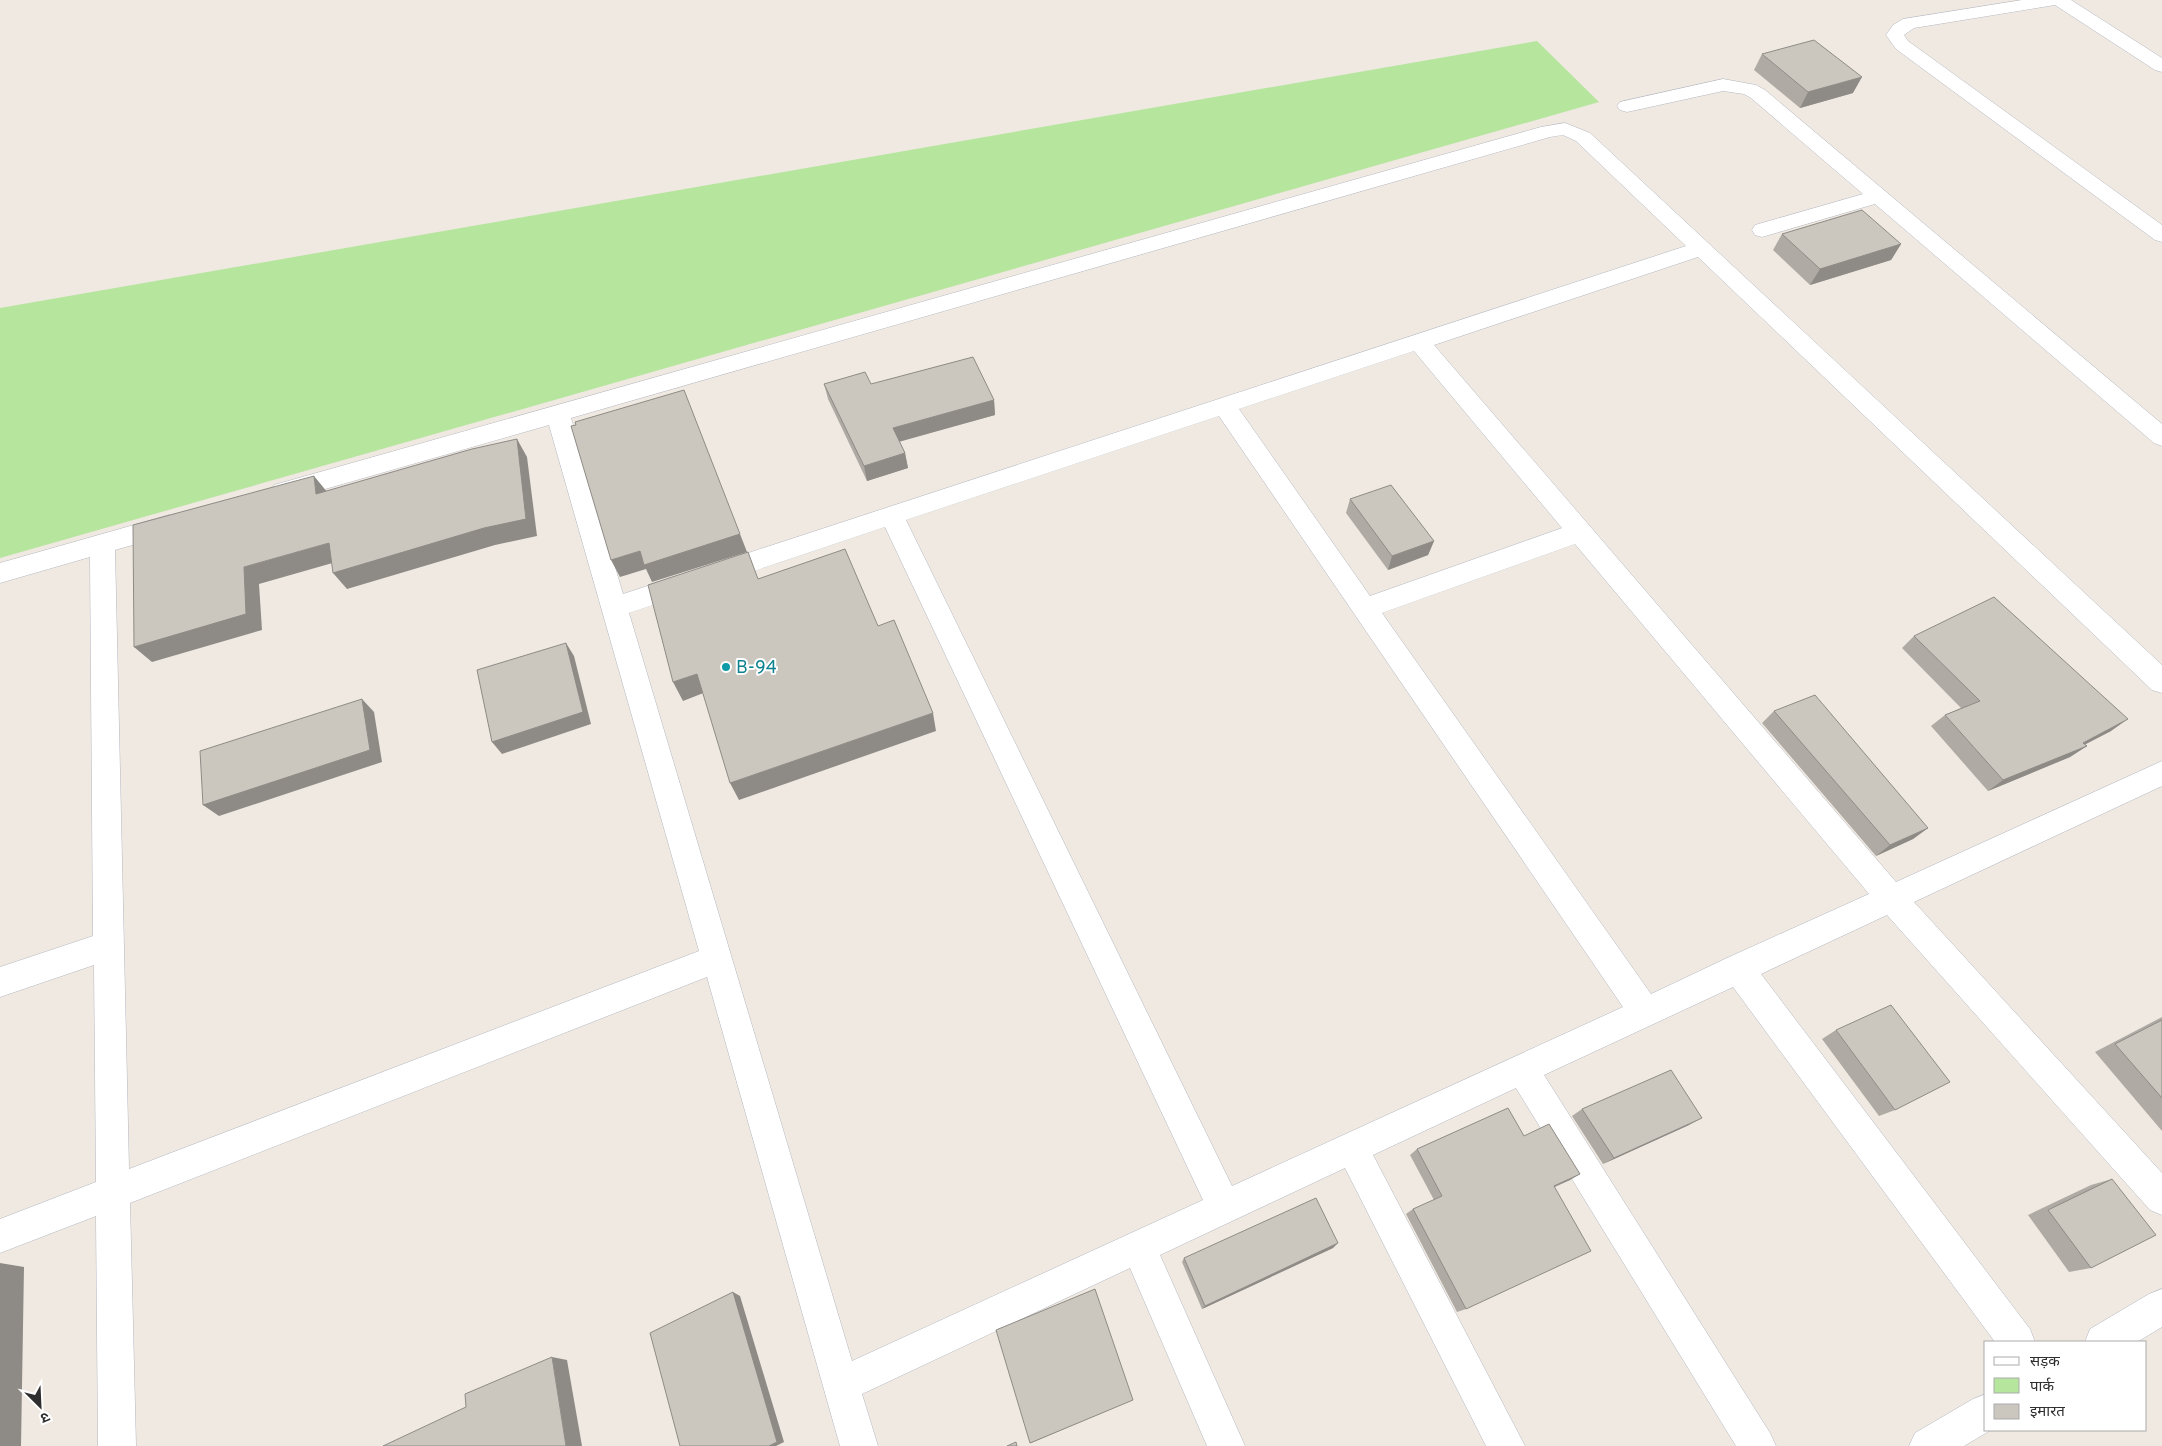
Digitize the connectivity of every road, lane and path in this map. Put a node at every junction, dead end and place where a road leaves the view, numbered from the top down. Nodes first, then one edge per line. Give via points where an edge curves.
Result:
1 (2058, 0) edge
2 (2162, 66) edge
3 (1628, 106) dead end
4 (1879, 196) junction
5 (1762, 230) dead end
6 (2162, 235) edge
7 (1702, 248) junction
8 (1419, 342) junction
9 (1224, 406) junction
10 (558, 414) junction
11 (2162, 437) edge
12 (264, 498) edge
13 (892, 516) junction
14 (188, 520) edge
15 (1580, 532) junction
16 (102, 544) junction
17 (0, 573) edge
18 (614, 608) junction
19 (1365, 608) junction
20 (2162, 682) edge
21 (2162, 773) edge
22 (1891, 898) junction
23 (109, 945) junction
24 (716, 959) junction
25 (1738, 968) junction
26 (0, 982) edge
27 (1645, 1012) junction
28 (1522, 1069) junction
29 (1352, 1148) junction
30 (113, 1192) junction
31 (2162, 1198) edge
32 (1224, 1207) junction
33 (0, 1236) edge
34 (1138, 1246) junction
35 (2162, 1307) edge
36 (2016, 1341) edge
37 (2105, 1341) edge
38 (840, 1385) junction
39 (1984, 1413) edge
40 (118, 1446) edge
41 (859, 1446) edge
42 (1226, 1446) edge
43 (1506, 1446) edge
44 (1757, 1446) edge
45 (1928, 1446) edge

1 - 2 street
1 - 6 street via 1909,23 1895,36 1902,45
3 - 4 street via 1723,86 1749,88
4 - 5 street
4 - 11 street
7 - 8 street
7 - 10 street via 1583,137 1565,130 1548,131
7 - 20 street
8 - 9 street
8 - 15 street
9 - 13 street
9 - 19 street
10 - 12 street
10 - 18 street
13 - 18 street
13 - 32 street
14 - 16 street
15 - 19 street
15 - 22 street
16 - 17 street
16 - 23 street
18 - 24 street
19 - 27 street
21 - 22 street
22 - 25 street
22 - 31 street
23 - 26 street
23 - 30 street
24 - 30 street
24 - 38 street
25 - 27 street
25 - 36 street
27 - 28 street
28 - 29 street
28 - 44 street
29 - 32 street
29 - 43 street
30 - 33 street
30 - 40 street
32 - 34 street
34 - 38 street
34 - 42 street
35 - 37 street
38 - 41 street
39 - 45 street

